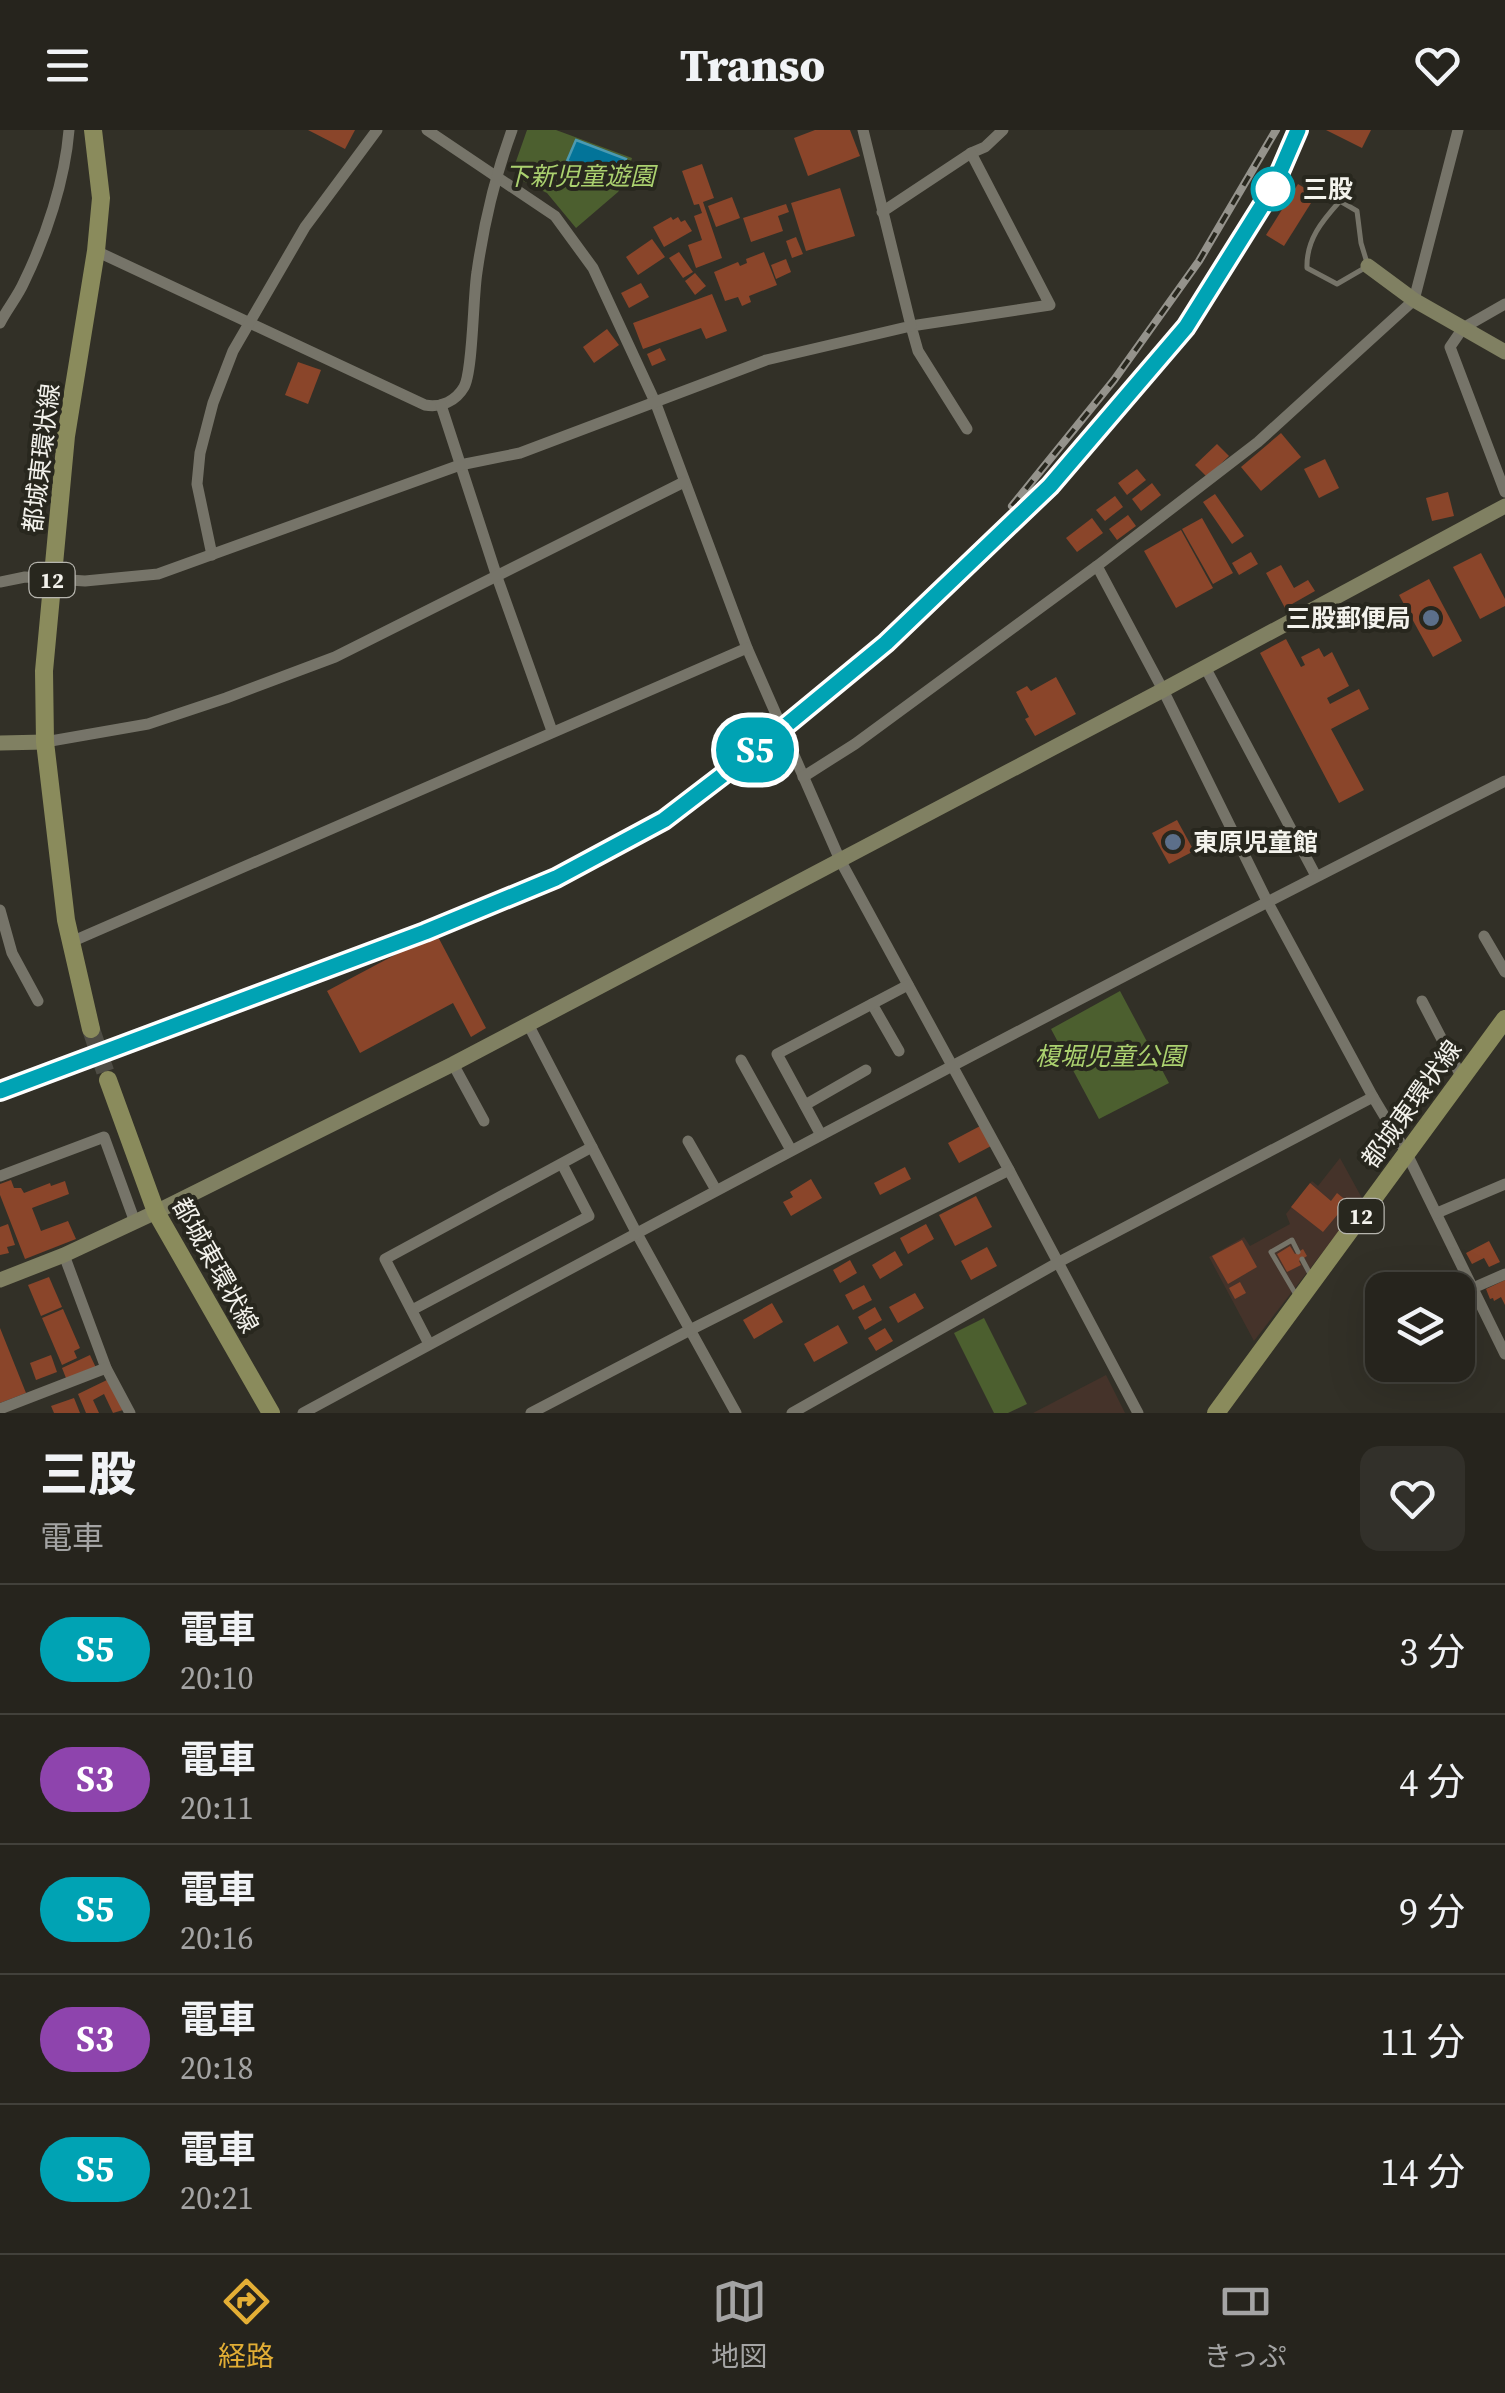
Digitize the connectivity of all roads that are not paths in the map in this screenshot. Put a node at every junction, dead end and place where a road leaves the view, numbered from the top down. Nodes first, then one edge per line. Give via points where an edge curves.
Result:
1 (68, 130) edge
2 (93, 130) edge
3 (377, 130) edge
4 (428, 130) edge
5 (512, 130) edge
6 (863, 130) edge
7 (1003, 130) edge
8 (1458, 130) edge
9 (971, 153) junction
10 (496, 174) junction
11 (882, 212) junction
12 (96, 251) junction
13 (1368, 266) junction
14 (1414, 300) junction
15 (1505, 304) edge
16 (2, 316) edge
17 (248, 322) junction
18 (911, 326) junction
19 (1462, 328) junction
20 (1505, 352) edge
21 (656, 404) junction
22 (440, 405) junction
23 (967, 429) dead end
24 (460, 465) junction
25 (684, 482) junction
26 (1505, 492) edge
27 (1505, 506) edge
28 (212, 555) junction
29 (1097, 566) junction
30 (52, 577) junction
31 (497, 577) junction
32 (0, 582) edge
33 (746, 648) junction
34 (1206, 667) junction
35 (1163, 690) junction
36 (552, 731) junction
37 (0, 742) edge
38 (45, 742) junction
39 (803, 777) junction
40 (1505, 781) edge
41 (840, 860) junction
42 (1316, 876) junction
43 (1267, 901) junction
44 (0, 910) edge
45 (1484, 936) dead end
46 (70, 942) junction
47 (6, 955) edge
48 (1505, 972) edge
49 (908, 985) junction
50 (38, 1001) dead end
51 (1422, 1002) dead end
52 (872, 1004) junction
53 (1505, 1019) edge
54 (528, 1024) junction
55 (91, 1030) tunnel mouth
56 (899, 1051) dead end
57 (741, 1060) dead end
58 (453, 1064) junction
59 (952, 1066) junction
60 (866, 1070) dead end
61 (1462, 1078) junction
62 (108, 1080) tunnel mouth
63 (1372, 1097) junction
64 (805, 1105) junction
65 (484, 1120) dead end
66 (821, 1135) junction
67 (688, 1141) dead end
68 (592, 1148) junction
69 (791, 1150) junction
70 (1406, 1152) junction
71 (562, 1164) junction
72 (1010, 1170) junction
73 (0, 1176) edge
74 (1505, 1184) edge
75 (716, 1190) junction
76 (156, 1212) junction
77 (1437, 1212) junction
78 (136, 1222) junction
79 (636, 1232) junction
80 (64, 1255) junction
81 (1058, 1263) junction
82 (1465, 1272) edge
83 (1505, 1274) edge
84 (0, 1280) edge
85 (1315, 1281) junction
86 (1475, 1287) edge
87 (1475, 1292) edge
88 (1300, 1300) junction
89 (412, 1310) junction
90 (690, 1330) junction
91 (430, 1344) junction
92 (1505, 1354) edge
93 (106, 1368) junction
94 (0, 1409) edge
95 (130, 1413) edge
96 (271, 1413) edge
97 (303, 1413) edge
98 (531, 1413) edge
99 (736, 1413) edge
100 (792, 1413) edge
101 (1138, 1413) edge
102 (1216, 1413) edge

1 - 16 street via 48,224
2 - 12 main road, 都城東環状線 / 12 via 101,198
3 - 17 street
4 - 10 street
5 - 10 street
6 - 11 street
7 - 9 street
8 - 14 street
9 - 11 street
9 - 18 street via 1050,304
10 - 21 street via 555,216 594,268
10 - 22 street via 477,271 467,381
11 - 18 street
12 - 17 street
12 - 30 main road, 都城東環状線 / 12
13 - 13 lane via 1336,284 1307,268 1306,252 1340,200 1357,211
13 - 14 street
14 - 19 street
14 - 29 street via 1258,442
15 - 19 street
17 - 22 street via 426,405
17 - 28 street via 200,453 197,484
18 - 21 street via 766,360
18 - 23 street via 918,351
19 - 20 street
19 - 26 street via 1450,347
21 - 24 street via 520,453
21 - 25 street
22 - 24 street
24 - 28 street
24 - 31 street
25 - 31 street
25 - 33 street
27 - 34 street
28 - 30 street via 158,574
29 - 35 street
29 - 39 street
30 - 32 street
30 - 38 main road, 都城東環状線 / 12
31 - 36 street
31 - 38 street via 335,658 226,698 148,724
33 - 36 street
33 - 39 street
34 - 35 street
34 - 42 street
35 - 41 street
35 - 43 street
36 - 46 street
37 - 38 street
38 - 46 main road, 都城東環状線 / 12
39 - 41 street
40 - 42 street
41 - 49 street
41 - 54 street
42 - 43 street
43 - 59 street
43 - 63 street
44 - 47 street
45 - 48 street
46 - 55 main road, 都城東環状線 / 12
47 - 50 street
49 - 52 street
49 - 59 street
51 - 61 street
52 - 56 street
52 - 64 street via 777,1054
53 - 61 main road, 都城東環状線 / 12
54 - 58 street
54 - 68 street
57 - 69 street
58 - 65 street
58 - 76 street
59 - 66 street
59 - 72 street
60 - 64 street
61 - 70 main road, 都城東環状線 / 12
62 - 76 main road, 都城東環状線
63 - 70 street
63 - 81 street
64 - 66 street
66 - 69 street
67 - 75 street
68 - 71 street
68 - 79 street
69 - 75 street
70 - 77 street
70 - 85 main road, 都城東環状線 / 12
71 - 89 street via 385,1258
71 - 89 street via 589,1216
72 - 81 street
72 - 90 street
73 - 78 street via 104,1137
74 - 77 street
75 - 79 street
76 - 78 street
76 - 96 main road, 都城東環状線
77 - 82 street
78 - 80 street
79 - 90 street
79 - 91 street
80 - 84 street
80 - 93 street
81 - 100 street
81 - 101 street
83 - 86 street
85 - 88 main road, 都城東環状線 / 12
85 - 88 lane via 1292,1240 1271,1252
87 - 92 street
88 - 102 main road, 都城東環状線 / 12
89 - 91 street
90 - 98 street
90 - 99 street
91 - 97 street
93 - 94 street
93 - 95 street

